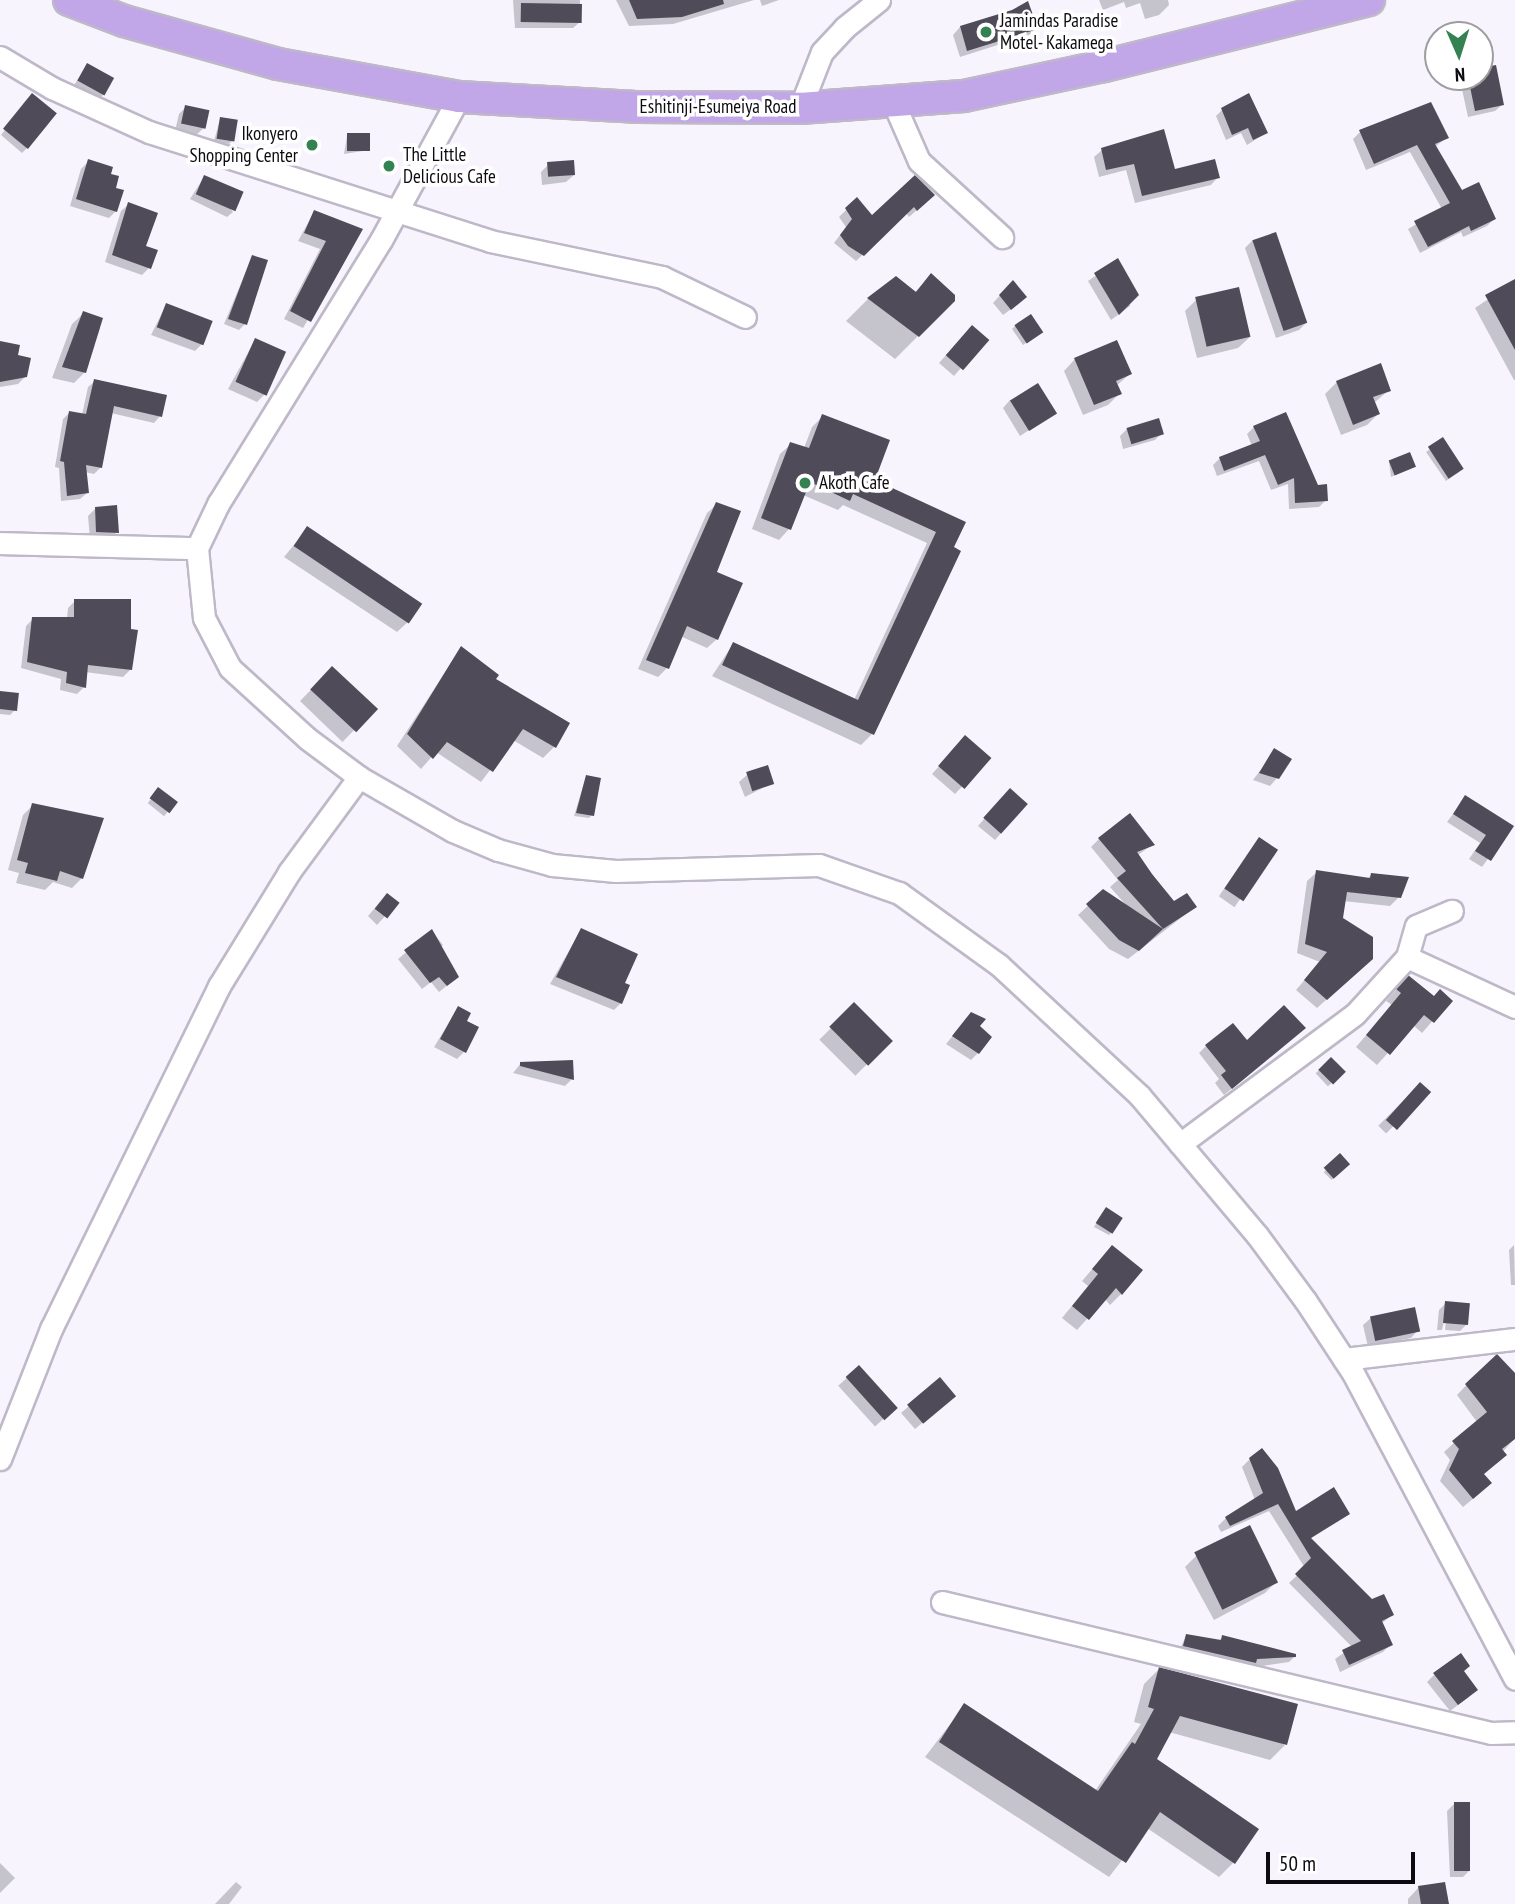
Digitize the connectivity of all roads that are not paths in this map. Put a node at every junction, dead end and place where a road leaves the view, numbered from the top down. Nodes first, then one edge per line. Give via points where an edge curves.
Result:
1 (69, 0) edge
2 (1369, 0) edge
3 (874, 1) edge
4 (0, 57) edge
5 (459, 97) junction
6 (894, 104) junction
7 (800, 108) junction
8 (397, 209) junction
9 (1002, 237) dead end
10 (744, 317) dead end
11 (0, 543) edge
12 (197, 548) junction
13 (359, 778) junction
14 (1452, 911) dead end
15 (1407, 957) junction
16 (1515, 1007) edge
17 (1180, 1144) junction
18 (1515, 1339) edge
19 (1344, 1359) junction
20 (0, 1459) edge
21 (942, 1602) dead end
22 (1515, 1679) edge
23 (1515, 1732) edge

1 - 5 highway, Eshitinji-Esumeiya Road via 124,21 278,64
2 - 6 highway, Eshitinji-Esumeiya Road via 1092,69 964,96
3 - 7 street via 822,52
4 - 8 street via 52,88 149,132
5 - 7 highway, Eshitinji-Esumeiya Road via 636,107
5 - 8 street
6 - 7 highway, Eshitinji-Esumeiya Road
6 - 9 street via 919,161
8 - 10 street via 490,241 662,277
8 - 12 street via 218,504
11 - 12 street
12 - 13 street via 204,618 230,668
13 - 17 street via 453,831 552,865 616,872 819,865 899,893 999,965 1139,1095
13 - 20 street via 289,872 219,986 51,1329
14 - 15 street via 1416,926
15 - 16 street
15 - 17 street via 1355,1014
17 - 19 street via 1256,1235
18 - 19 street
19 - 22 street
21 - 23 street via 1491,1733

